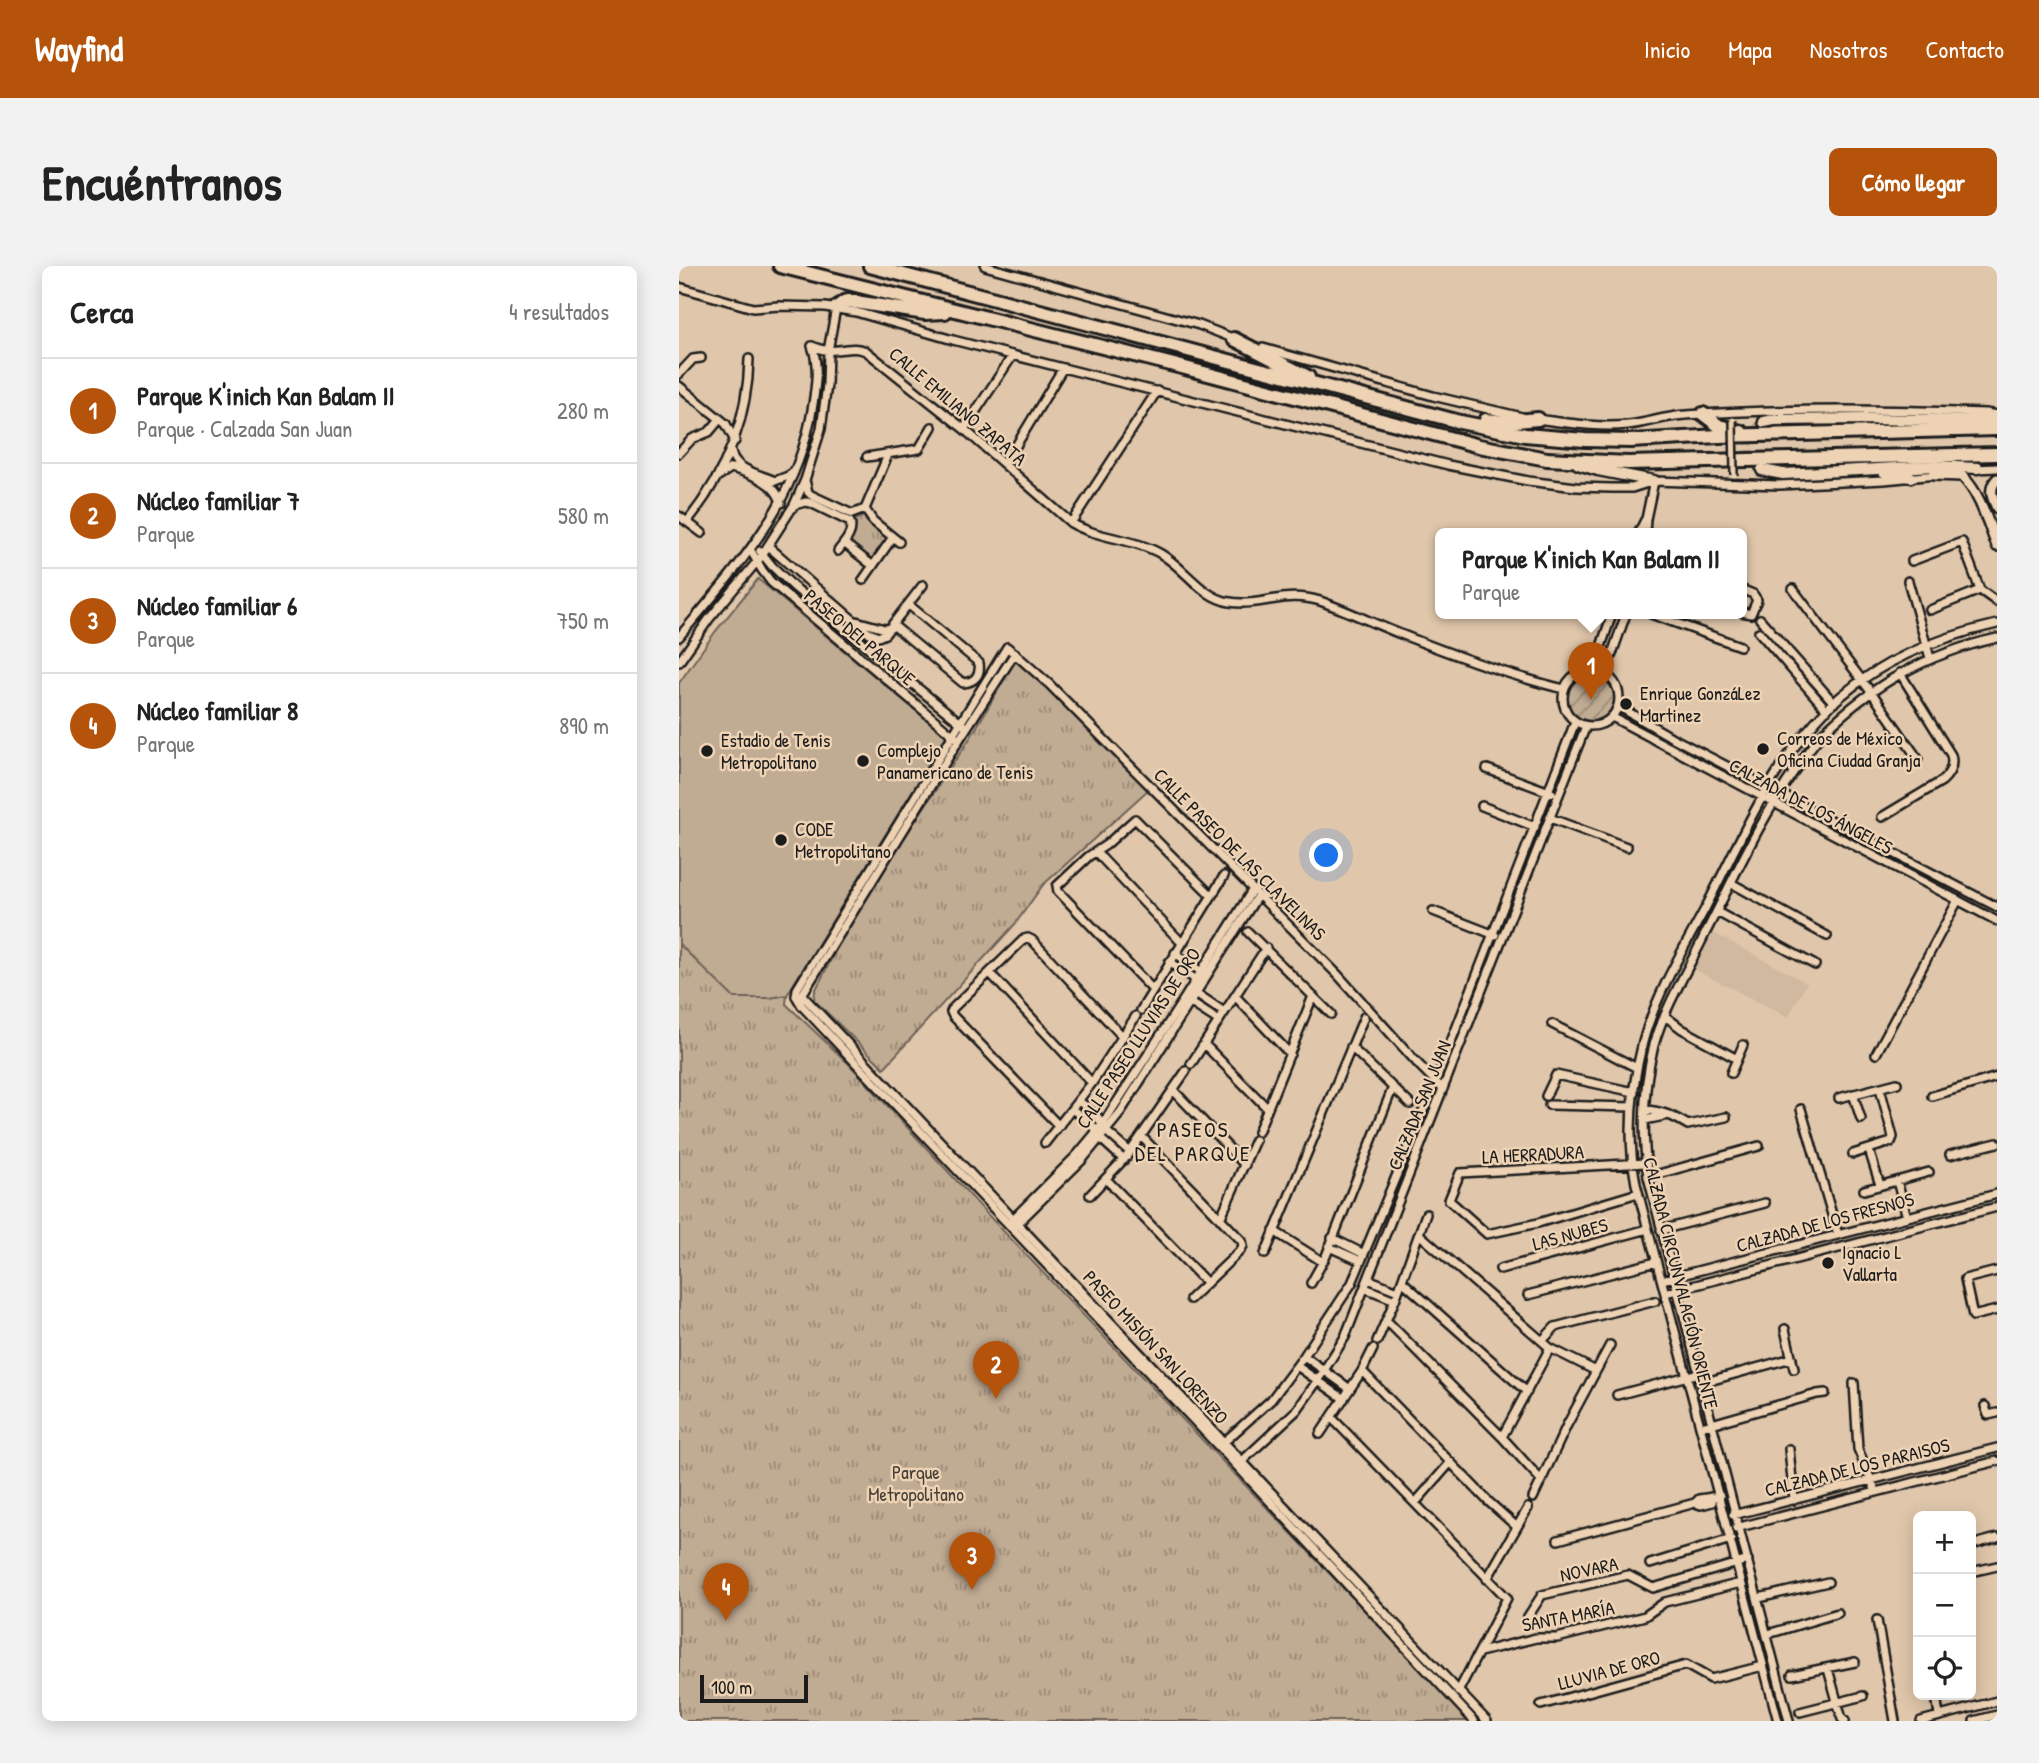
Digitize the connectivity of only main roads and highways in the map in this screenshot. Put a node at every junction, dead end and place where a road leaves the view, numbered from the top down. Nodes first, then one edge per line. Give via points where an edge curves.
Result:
1 (779, 266) edge
2 (870, 266) edge
3 (890, 266) edge
4 (910, 277) junction
5 (836, 308) road end
6 (956, 311) junction
7 (1234, 339) road end
8 (1323, 386) junction
9 (1370, 398) junction
10 (1703, 414) road end
11 (1538, 419) road end
12 (1997, 421) edge
13 (1764, 422) dead end
14 (1997, 429) edge
15 (1755, 436) junction
16 (1997, 454) edge
17 (1568, 460) junction
18 (1978, 468) road end
19 (1762, 470) dead end
20 (1859, 470) junction
21 (1911, 477) road end
22 (1654, 481) road end

1 - 6 highway
2 - 4 highway
3 - 4 highway
4 - 8 highway
5 - 6 highway via 849,301 925,313
6 - 17 highway via 1479,446
7 - 8 highway
8 - 9 highway
9 - 11 highway via 1392,398 1493,421
9 - 15 highway via 1525,435 1632,441
10 - 15 highway via 1719,426
12 - 13 main road
14 - 15 highway
16 - 17 highway via 1628,463
17 - 22 main road
18 - 20 main road
19 - 20 main road via 1783,474
20 - 21 main road

